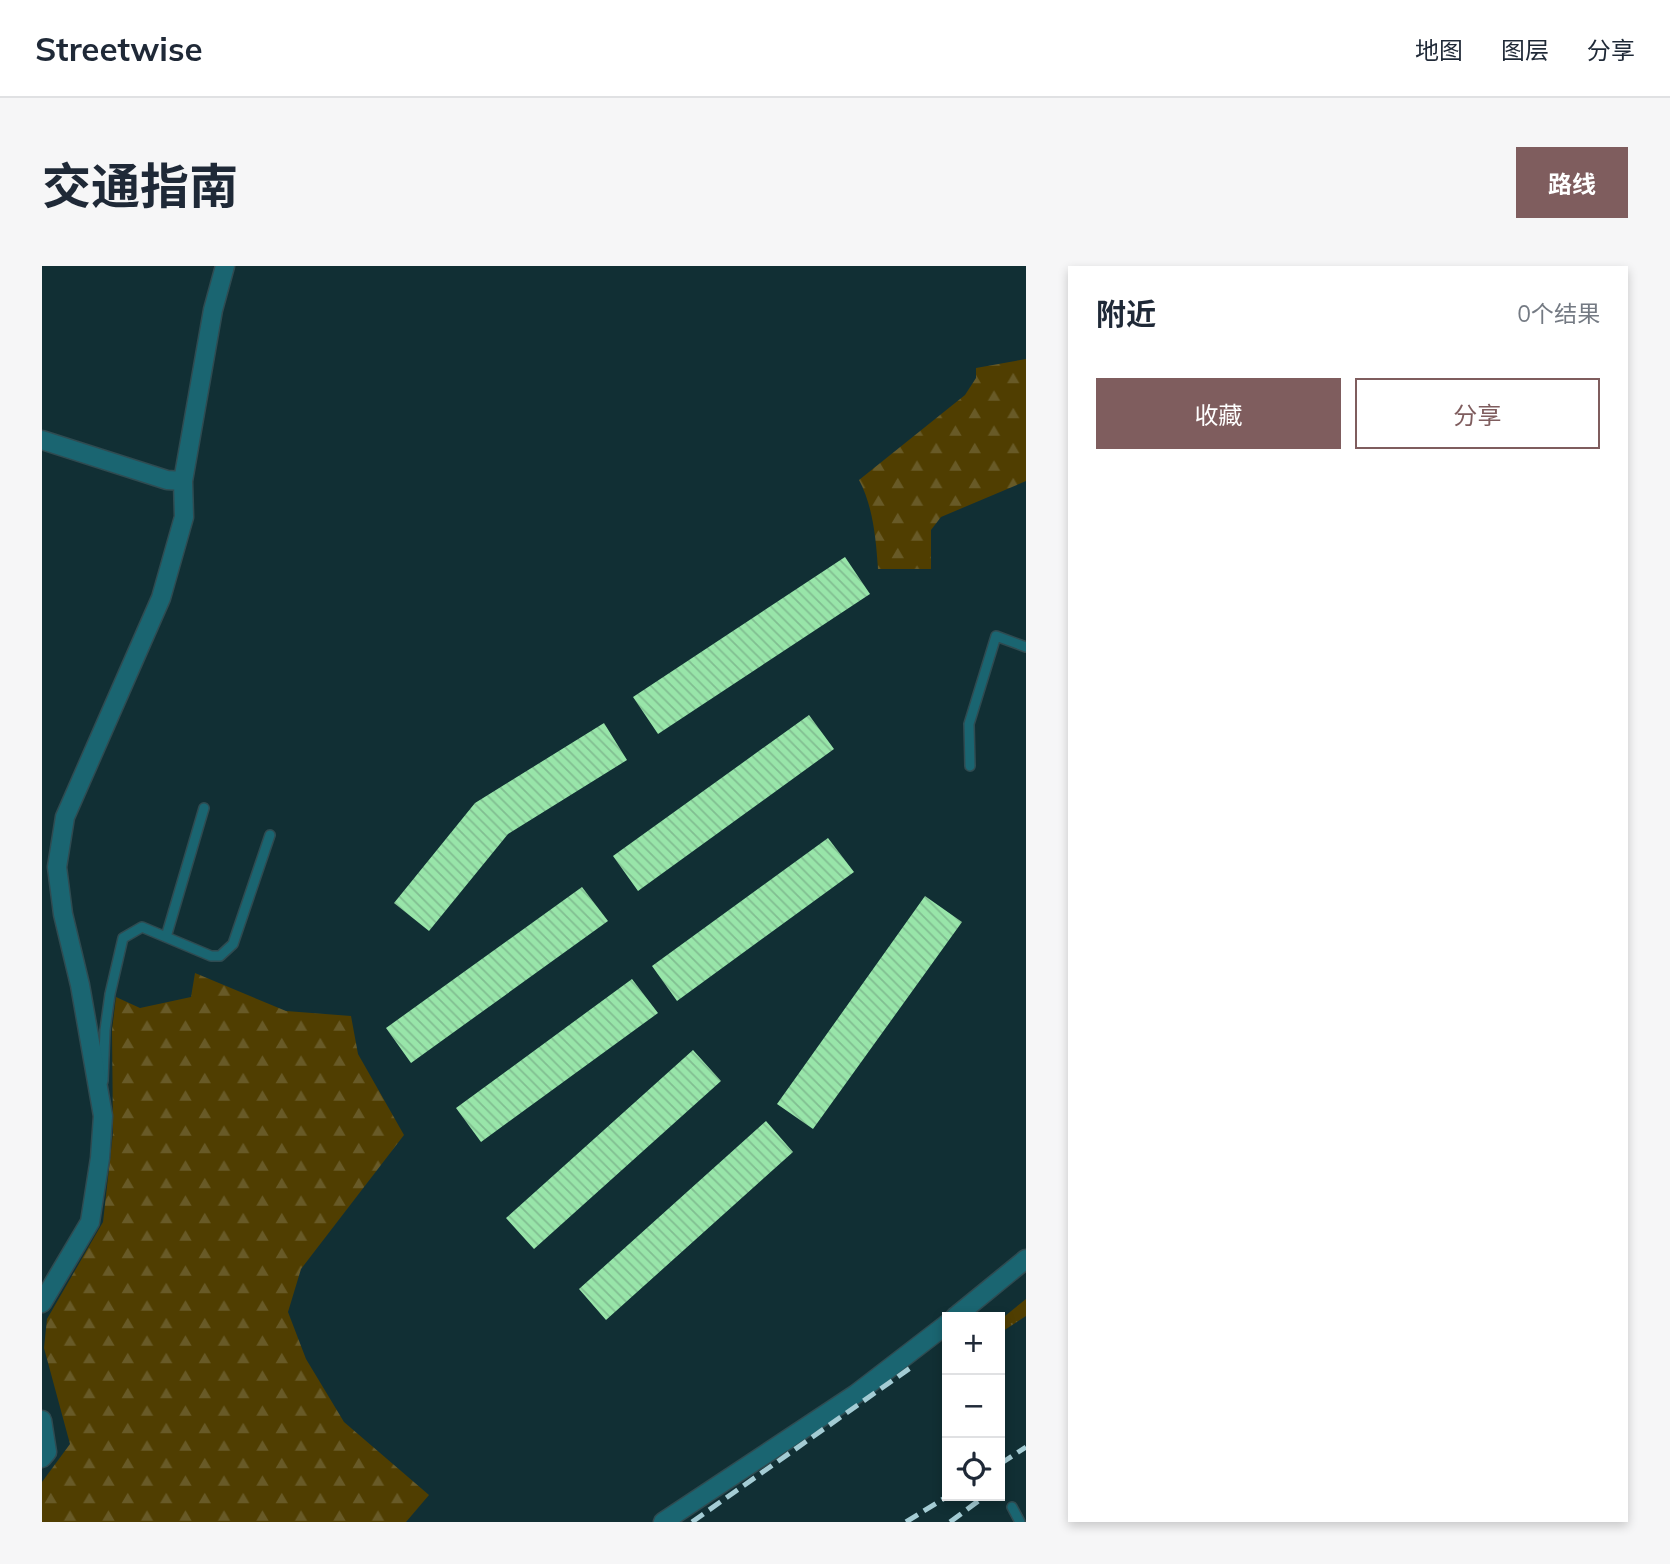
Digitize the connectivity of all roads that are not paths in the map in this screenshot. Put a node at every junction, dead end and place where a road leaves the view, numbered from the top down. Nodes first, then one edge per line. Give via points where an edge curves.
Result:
1 (225, 266) edge
2 (42, 440) edge
3 (183, 481) junction
4 (1026, 648) edge
5 (970, 766) dead end
6 (204, 808) dead end
7 (270, 835) dead end
8 (166, 937) junction
9 (103, 1116) junction
10 (1026, 1259) edge
11 (42, 1303) edge
12 (962, 1312) edge
13 (942, 1328) edge
14 (42, 1420) edge
15 (42, 1458) edge
16 (1012, 1507) dead end
17 (663, 1522) edge
18 (1020, 1522) edge

1 - 3 street
2 - 3 street via 167,480
3 - 9 street via 184,517 161,598 65,817 57,867
4 - 5 lane via 996,636 969,724
6 - 8 lane
7 - 8 lane via 233,944 220,956 211,956
8 - 9 lane via 142,927 123,938 105,1030
9 - 11 street via 90,1222
10 - 12 street
13 - 17 street via 856,1394
14 - 15 street via 47,1452
16 - 18 lane

